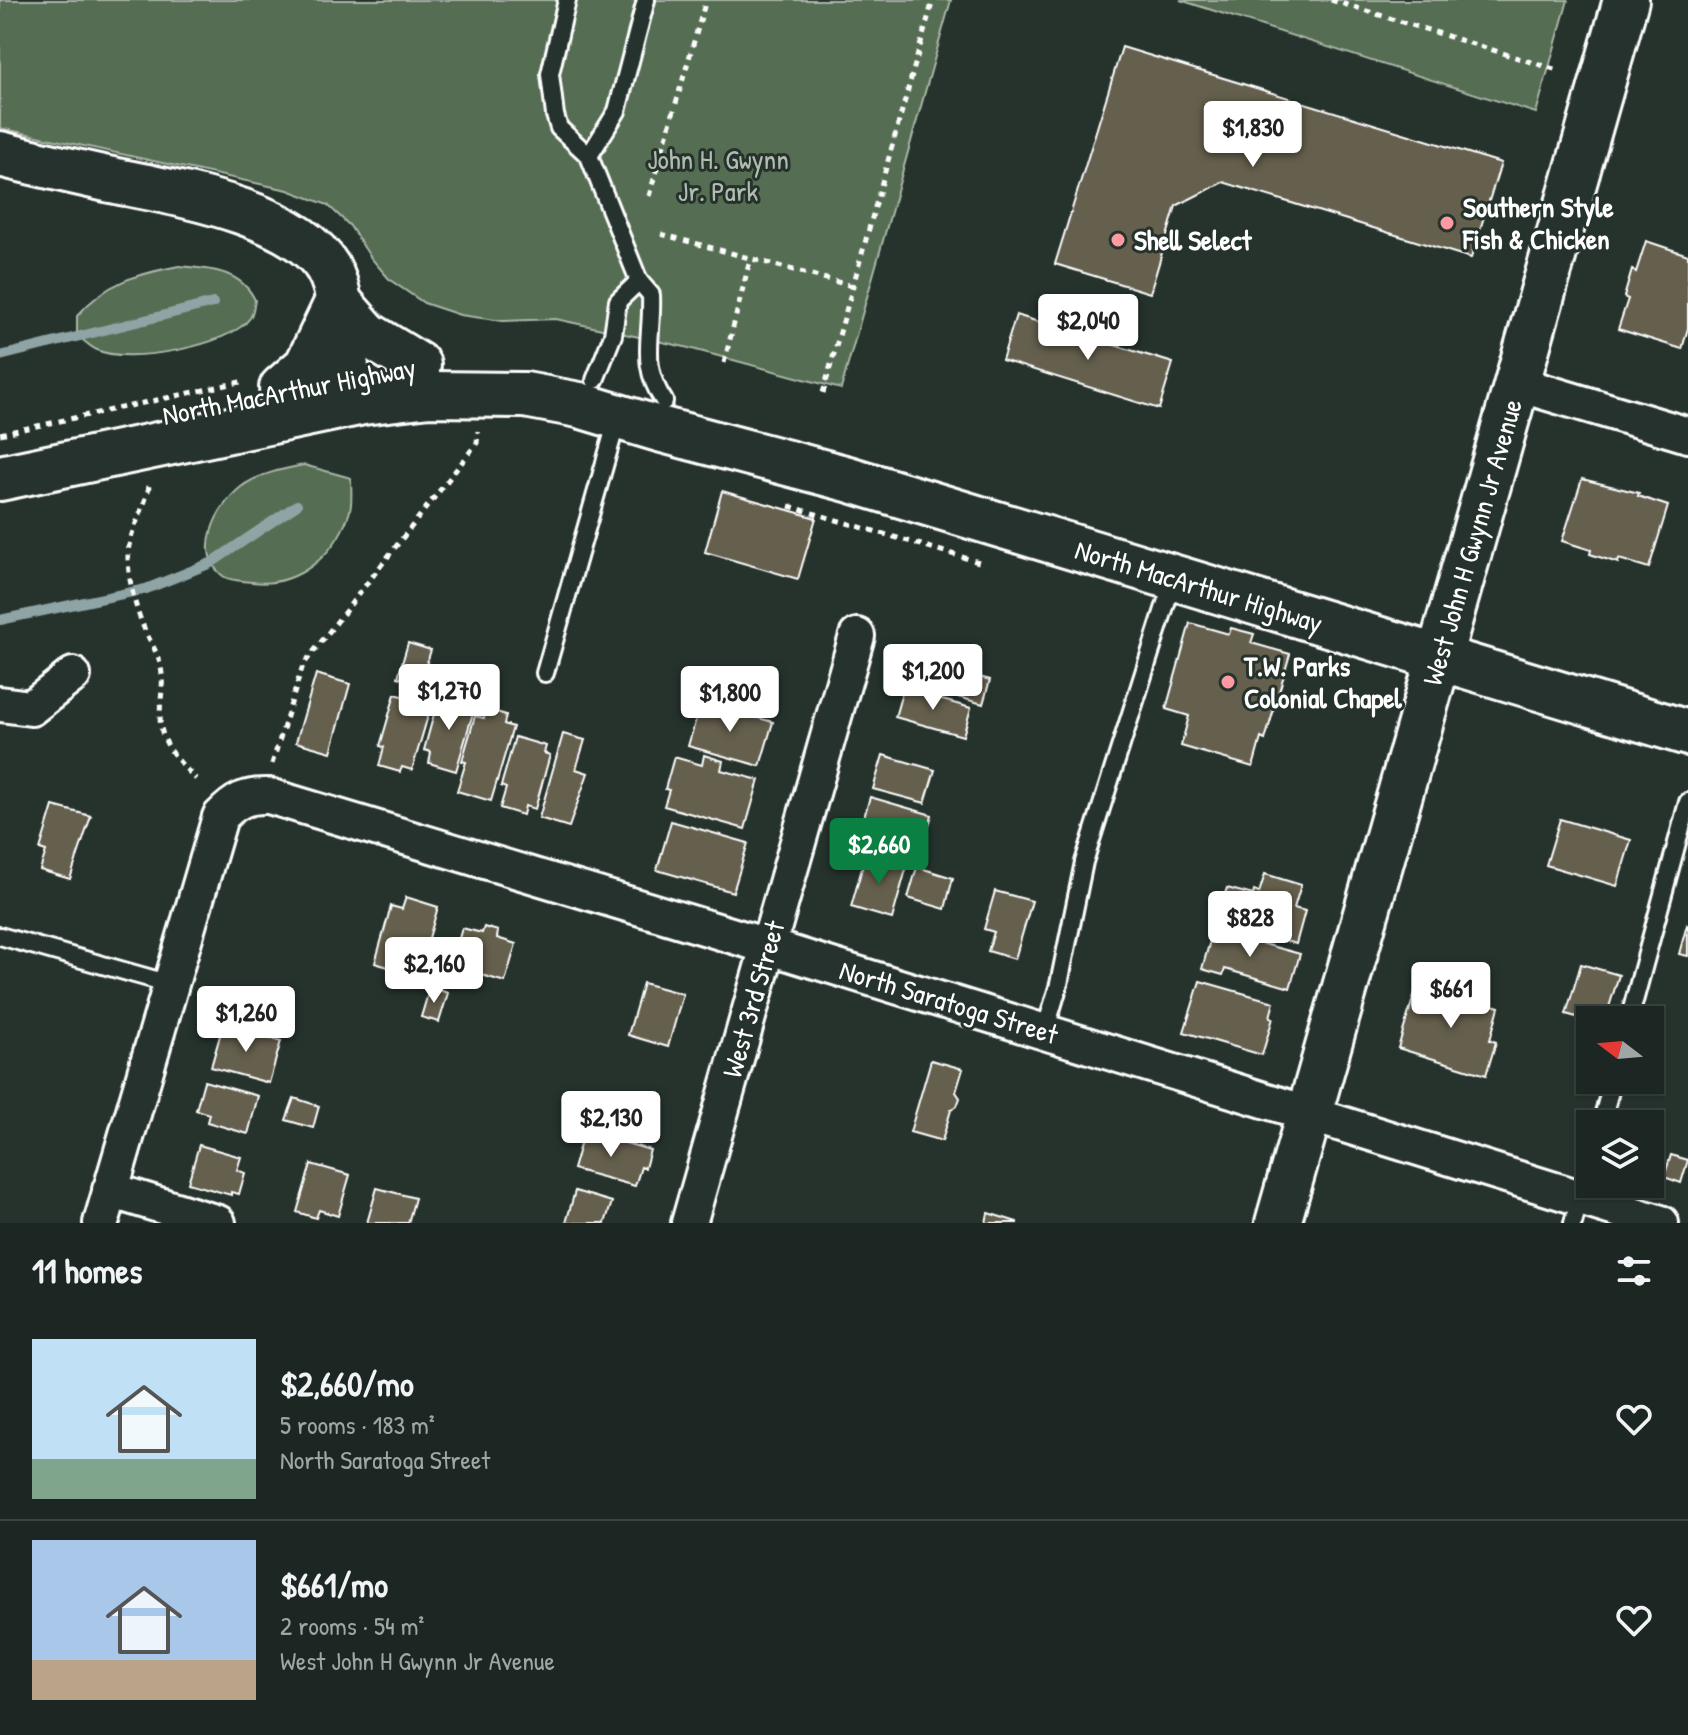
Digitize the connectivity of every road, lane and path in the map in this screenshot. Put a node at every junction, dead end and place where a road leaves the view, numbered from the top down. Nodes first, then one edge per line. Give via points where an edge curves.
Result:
1 (567, 0) edge
2 (646, 0) edge
3 (706, 0) edge
4 (933, 0) edge
5 (1331, 0) edge
6 (1626, 0) edge
7 (1557, 70) dead end
8 (0, 154) edge
9 (589, 156) junction
10 (649, 196) dead end
11 (661, 234) dead end
12 (750, 259) junction
13 (639, 281) junction
14 (852, 286) junction
15 (338, 301) junction
16 (724, 363) dead end
17 (418, 365) junction
18 (347, 375) junction
19 (595, 380) junction
20 (1518, 384) junction
21 (286, 386) junction
22 (823, 393) dead end
23 (664, 401) junction
24 (618, 416) junction
25 (479, 418) dead end
26 (0, 434) edge
27 (1688, 435) edge
28 (0, 449) edge
29 (149, 475) dead end
30 (0, 478) edge
31 (848, 479) junction
32 (777, 502) dead end
33 (986, 564) dead end
34 (1173, 579) junction
35 (857, 636) dead end
36 (1437, 657) junction
37 (545, 673) dead end
38 (73, 675) dead end
39 (0, 704) edge
40 (1688, 733) edge
41 (196, 779) dead end
42 (269, 796) junction
43 (1688, 802) edge
44 (0, 936) edge
45 (767, 946) junction
46 (170, 984) junction
47 (1633, 1006) edge
48 (1045, 1031) junction
49 (1309, 1113) junction
50 (110, 1190) junction
51 (1577, 1210) edge
52 (101, 1223) edge
53 (218, 1223) edge
54 (689, 1223) edge
55 (1278, 1223) edge
56 (1661, 1223) edge

1 - 9 lane via 550,88 559,128
2 - 9 lane via 617,111
3 - 10 path
4 - 14 path
5 - 7 path
6 - 20 main road, West John H Gwynn Jr Avenue
8 - 15 main road via 251,215 296,238 325,264
9 - 13 lane
11 - 12 path
12 - 14 path
12 - 16 path
13 - 19 lane via 618,301 613,335
13 - 23 lane via 651,295 648,365
14 - 22 path
15 - 17 main road via 367,334
15 - 18 main road
15 - 21 main road via 307,366
17 - 18 main road, North MacArthur Highway
17 - 19 main road, North MacArthur Highway via 476,362
18 - 21 main road, North MacArthur Highway
19 - 23 main road, North MacArthur Highway
20 - 27 street
20 - 36 main road, West John H Gwynn Jr Avenue
21 - 26 path via 265,377
21 - 28 main road, North MacArthur Highway
23 - 31 main road, North MacArthur Highway
24 - 30 main road, North MacArthur Highway via 525,395 411,396
24 - 31 main road, North MacArthur Highway
24 - 37 lane
25 - 42 path via 477,443 303,665 268,777
29 - 41 path via 147,498 131,537 129,568 137,611 162,670 162,733
31 - 34 main road, North MacArthur Highway
32 - 33 path
34 - 36 main road, North MacArthur Highway
34 - 48 lane via 1084,862
35 - 45 street, West 3rd Street
36 - 40 main road, North MacArthur Highway
36 - 49 main road, West John H Gwynn Jr Avenue
38 - 39 street via 31,708
42 - 45 street, North Saratoga Street
42 - 46 street, North Saratoga Street via 235,801 220,817
43 - 47 lane
44 - 46 lane
45 - 48 street, North Saratoga Street
45 - 54 street, West 3rd Street
46 - 50 street
48 - 49 street, North Saratoga Street
49 - 51 street, North Saratoga Street
49 - 55 main road, West John H Gwynn Jr Avenue
50 - 52 street
50 - 53 street
51 - 56 street, North Saratoga Street

